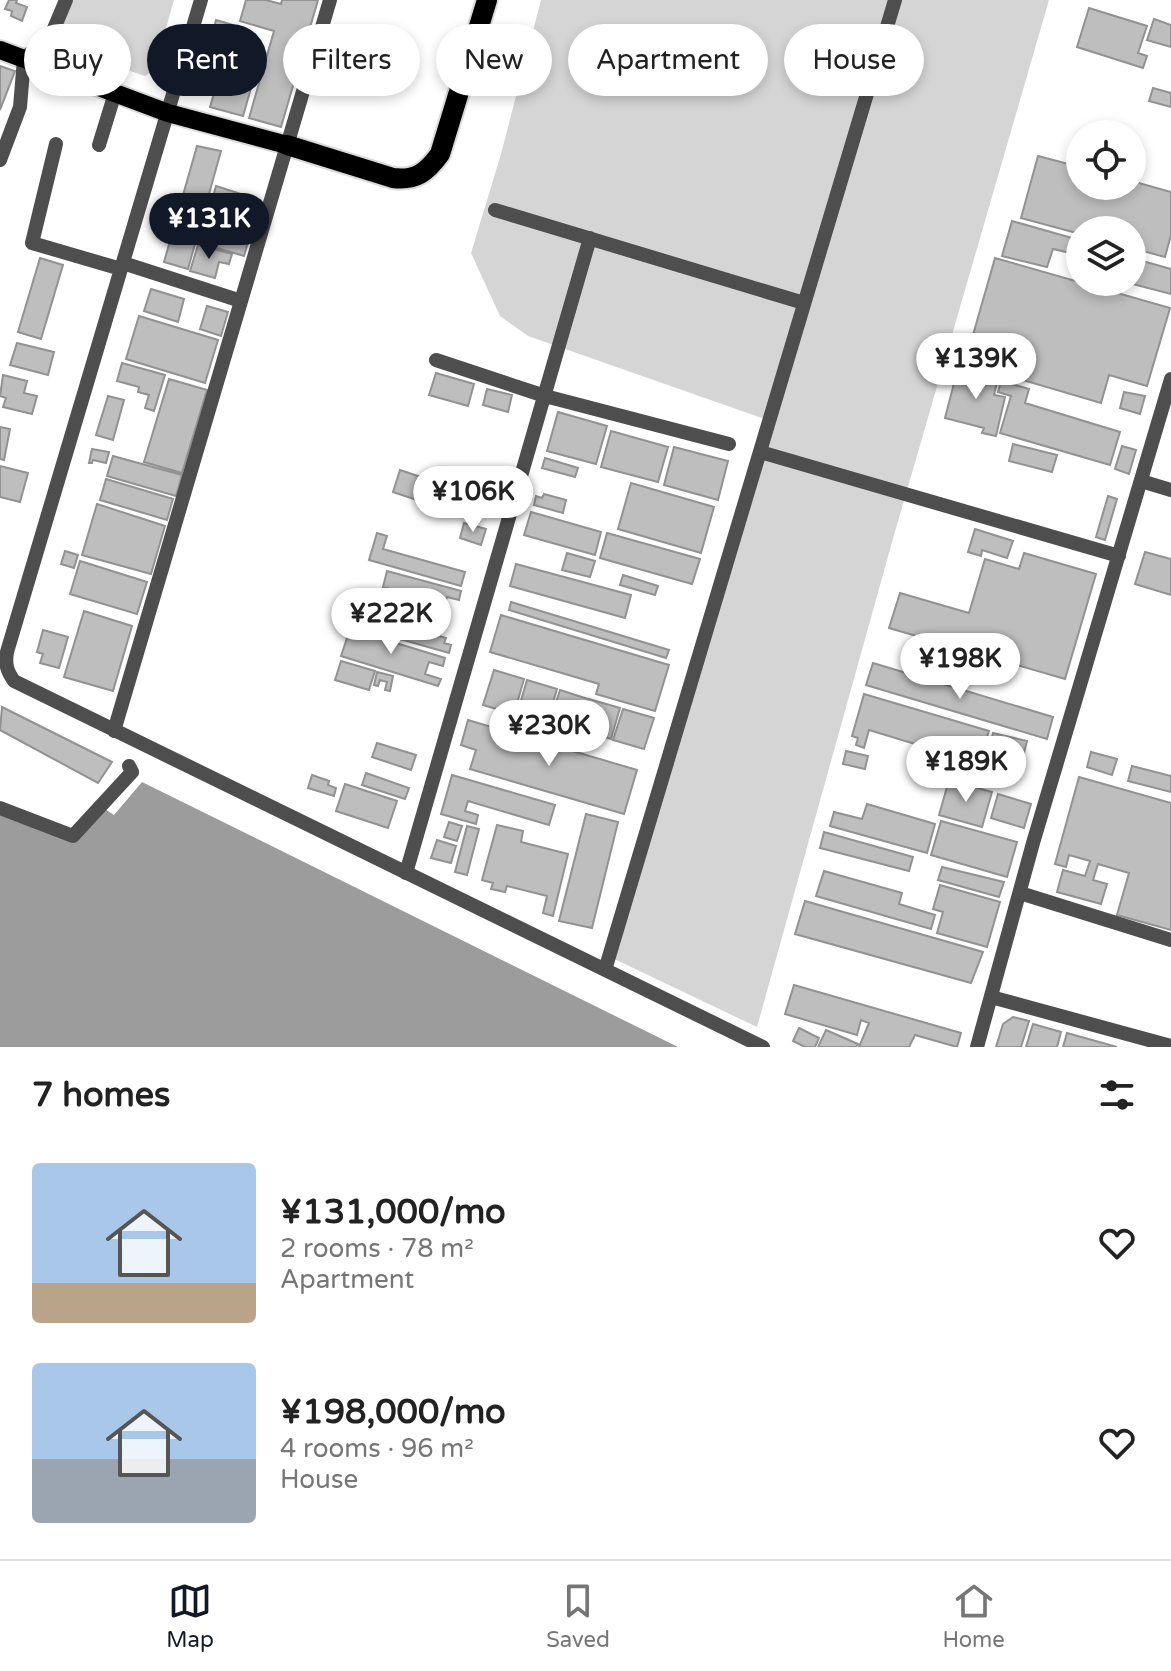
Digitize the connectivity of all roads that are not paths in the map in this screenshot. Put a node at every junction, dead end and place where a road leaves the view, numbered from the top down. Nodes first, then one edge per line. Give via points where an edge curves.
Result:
1 (66, 0) edge
2 (201, 0) edge
3 (330, 0) edge
4 (487, 0) edge
5 (895, 0) edge
6 (56, 24) edge
7 (0, 50) edge
8 (24, 59) joint
9 (114, 96) edge
10 (123, 96) edge
11 (168, 113) junction
12 (56, 144) dead end
13 (99, 145) dead end
14 (287, 145) junction
15 (0, 160) edge
16 (495, 210) dead end
17 (590, 238) junction
18 (122, 266) junction
19 (241, 301) junction
20 (804, 303) junction
21 (436, 360) dead end
22 (1171, 379) edge
23 (545, 396) junction
24 (729, 444) dead end
25 (760, 452) junction
26 (1141, 481) junction
27 (1171, 490) edge
28 (1119, 556) junction
29 (4, 677) edge
30 (114, 731) junction
31 (129, 766) dead end
32 (0, 808) edge
33 (406, 873) junction
34 (1020, 893) junction
35 (1171, 940) edge
36 (605, 970) junction
37 (991, 997) junction
38 (1171, 1046) edge
39 (763, 1047) edge
40 (977, 1047) edge

1 - 6 street
2 - 11 street
3 - 14 street
4 - 14 highway via 440,154 419,176 393,178
5 - 20 street
7 - 8 main road
8 - 15 street via 20,107
9 - 13 street
10 - 11 main road
11 - 14 main road
11 - 18 street
12 - 18 street via 32,243
14 - 19 street
16 - 17 street
17 - 20 street
17 - 23 street
18 - 19 street
18 - 29 street via 7,652
19 - 30 street
20 - 25 street
21 - 23 street
22 - 26 street
23 - 24 street
23 - 33 street
25 - 28 street
25 - 36 street
26 - 27 street
26 - 28 street
28 - 34 street
29 - 30 street
30 - 33 street
31 - 32 street via 132,772 73,836
33 - 36 street
34 - 35 street
34 - 37 street
36 - 39 street
37 - 38 street
37 - 40 street

